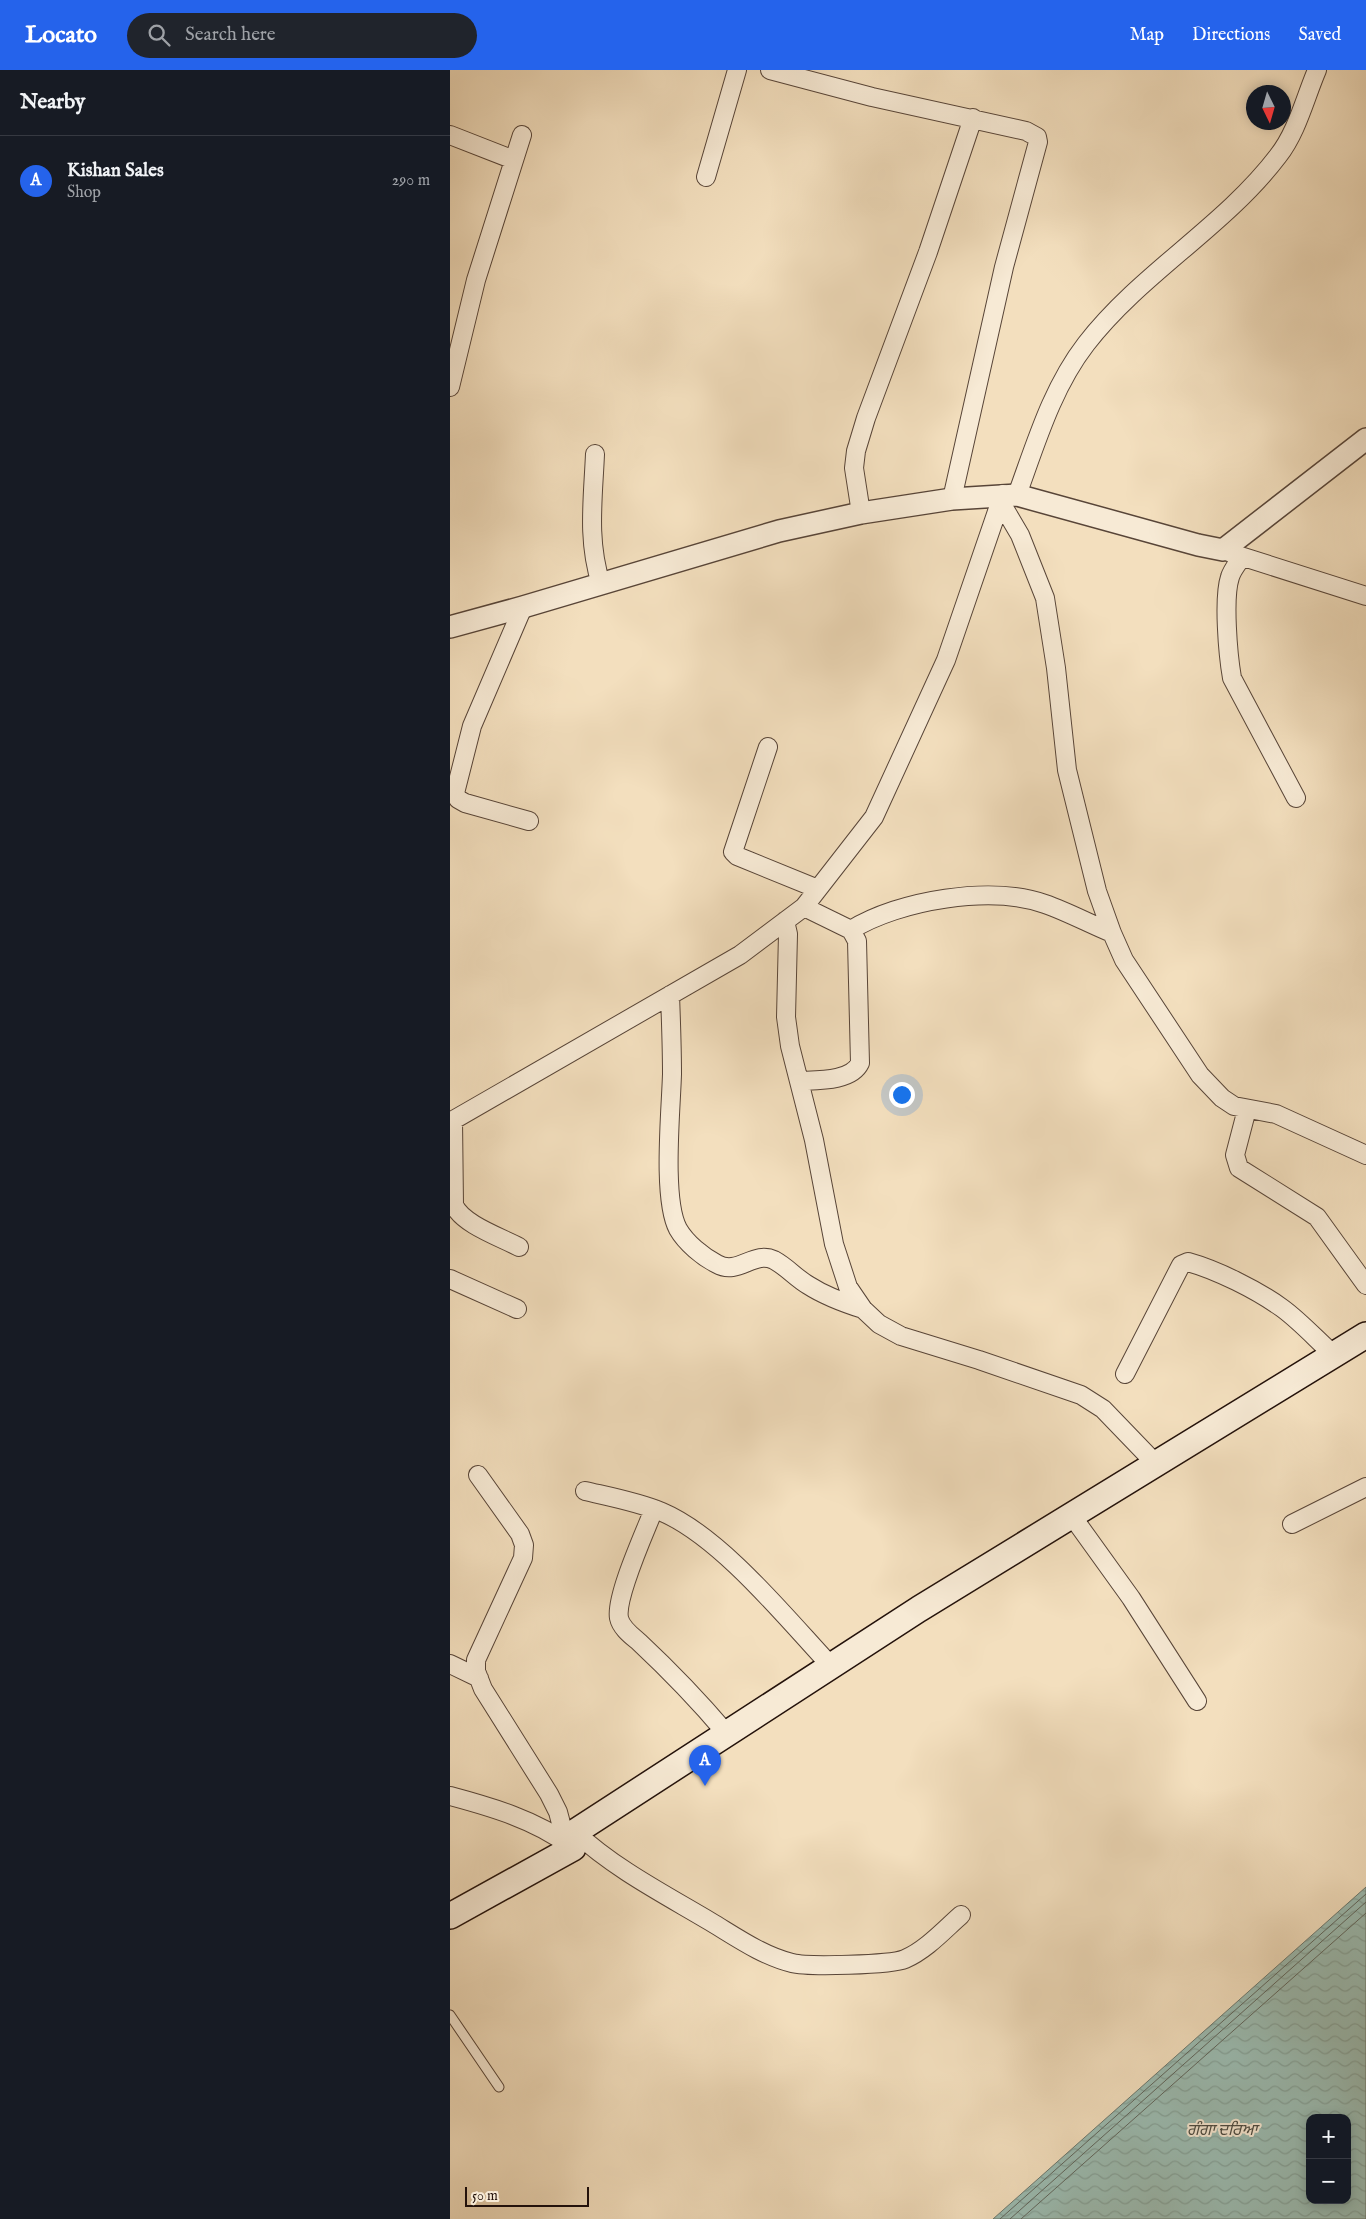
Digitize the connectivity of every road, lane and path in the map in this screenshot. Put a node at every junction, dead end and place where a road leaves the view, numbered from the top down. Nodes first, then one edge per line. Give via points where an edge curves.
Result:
1 (737, 70) edge
2 (770, 70) edge
3 (1317, 70) edge
4 (973, 118) junction
5 (522, 135) dead end
6 (450, 136) edge
7 (514, 160) junction
8 (706, 177) dead end
9 (450, 387) edge
10 (1366, 439) edge
11 (595, 454) dead end
12 (1007, 497) junction
13 (952, 498) junction
14 (861, 513) junction
15 (1233, 553) junction
16 (601, 584) junction
17 (1366, 596) edge
18 (523, 607) junction
19 (450, 627) edge
20 (768, 747) dead end
21 (1296, 798) dead end
22 (529, 820) dead end
23 (818, 889) junction
24 (804, 907) junction
25 (785, 921) junction
26 (851, 930) junction
27 (1112, 933) junction
28 (670, 994) junction
29 (799, 1081) junction
30 (1247, 1110) junction
31 (452, 1121) edge
32 (1366, 1155) edge
33 (519, 1247) dead end
34 (450, 1279) edge
35 (1366, 1285) edge
36 (517, 1309) dead end
37 (863, 1309) junction
38 (1366, 1335) edge
39 (1334, 1355) junction
40 (1125, 1374) dead end
41 (1156, 1464) junction
42 (478, 1475) dead end
43 (1366, 1486) edge
44 (585, 1491) dead end
45 (654, 1509) junction
46 (1072, 1516) junction
47 (1292, 1524) dead end
48 (450, 1664) edge
49 (831, 1666) junction
50 (479, 1678) junction
51 (1197, 1700) dead end
52 (726, 1734) junction
53 (450, 1796) edge
54 (571, 1841) junction
55 (961, 1914) dead end
56 (450, 1916) edge
57 (450, 2015) edge
58 (498, 2087) dead end

1 - 8 street
2 - 4 street via 872,97
3 - 12 street via 1279,156 1249,191 1135,292 1086,344 1050,404
4 - 13 street via 1026,131 1034,134 1038,142 1004,266
4 - 14 street via 856,451 854,468
5 - 7 street
6 - 7 street
7 - 9 street via 476,280
10 - 15 street
11 - 16 street via 591,539 593,560
12 - 13 street
12 - 15 street
12 - 23 street via 946,660 911,741 874,817
12 - 27 street via 1044,598 1056,668 1067,770 1093,877
13 - 14 street
14 - 16 street via 779,531
15 - 17 street
15 - 21 street via 1228,597 1232,678
16 - 18 street
18 - 19 street
18 - 22 street via 472,726 455,793 465,803
20 - 23 street via 733,852
23 - 24 street
24 - 25 street
24 - 26 street
25 - 28 street via 740,955
25 - 29 street via 789,954 786,1017
26 - 27 street via 871,918 898,910 954,898 988,895 1045,904
26 - 29 street via 857,941 858,954 860,1063 841,1076
27 - 30 street via 1146,996 1200,1075 1222,1098
28 - 31 street
28 - 37 street via 672,1074 668,1139 671,1199 678,1228 686,1240 718,1265 735,1268 765,1257 831,1298
29 - 37 street via 834,1244 848,1287
30 - 32 street via 1276,1114
30 - 35 street via 1236,1155 1239,1168 1317,1217
31 - 33 street via 454,1204 458,1212 466,1220
34 - 36 street
37 - 41 street via 879,1324 900,1336 1081,1395 1103,1409
38 - 39 main road
39 - 40 street via 1282,1308 1200,1265 1188,1262 1177,1273
39 - 41 main road
41 - 46 main road
42 - 50 street via 520,1534 524,1545 523,1558 513,1584 476,1660
43 - 47 street
44 - 45 street
45 - 49 street via 693,1530 723,1553
45 - 52 street via 627,1582 619,1619 633,1637 686,1686
46 - 49 main road
46 - 51 street via 1131,1598
48 - 50 street
49 - 52 main road
50 - 54 street via 549,1794
52 - 54 main road
53 - 54 street via 483,1805
54 - 55 street via 747,1943 792,1964 887,1964 903,1960 917,1954
54 - 56 main road
57 - 58 lane

